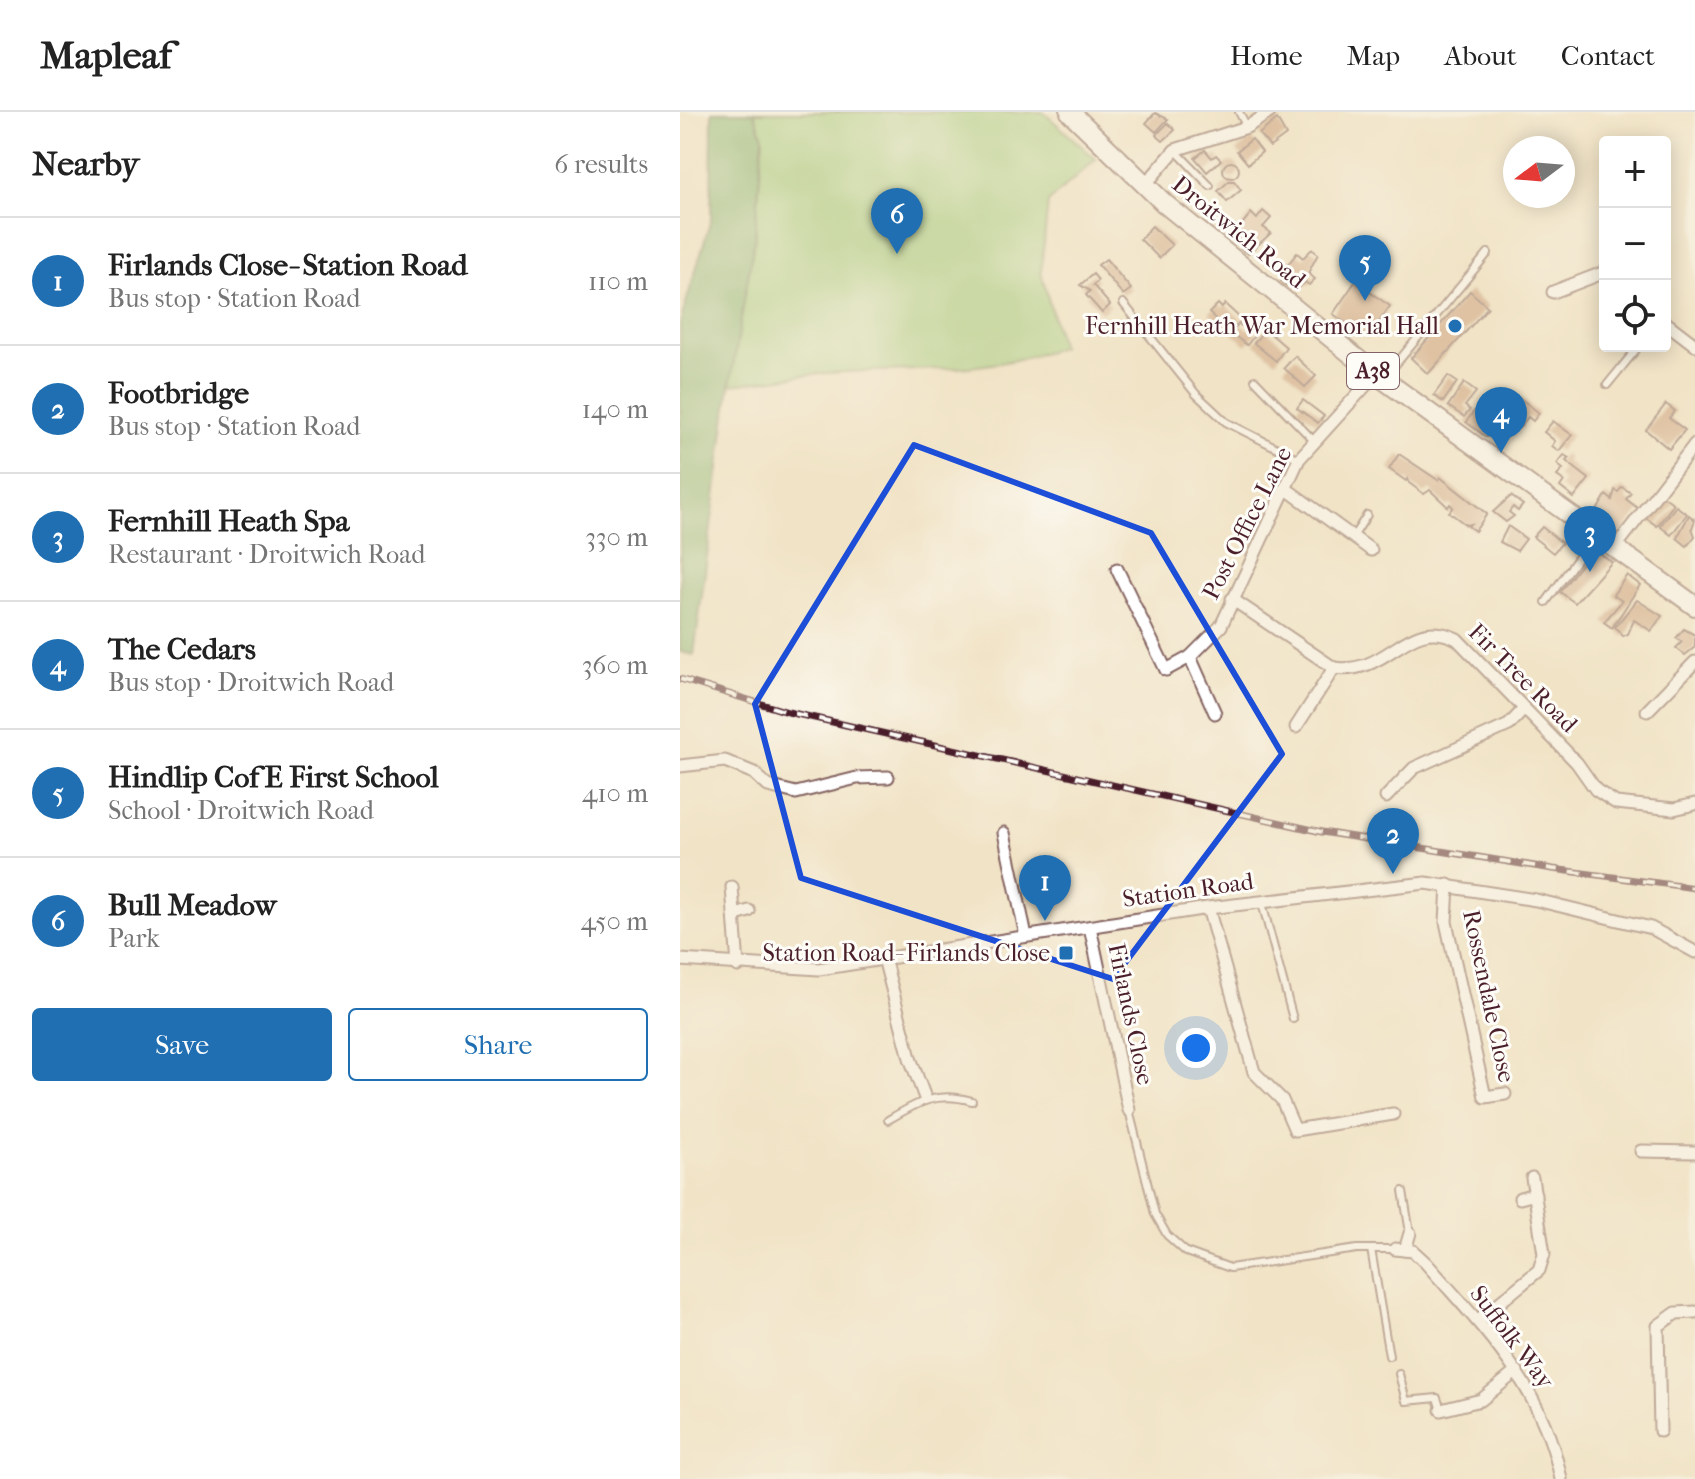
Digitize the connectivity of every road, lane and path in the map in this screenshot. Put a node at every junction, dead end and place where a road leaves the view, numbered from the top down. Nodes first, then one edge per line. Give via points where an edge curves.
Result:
1 (1070, 112) edge
2 (1239, 112) edge
3 (1270, 112) edge
4 (1247, 127) junction
5 (1175, 150) junction
6 (1145, 185) junction
7 (1210, 186) dead end
8 (1488, 253) dead end
9 (1599, 274) edge
10 (1553, 292) dead end
11 (1123, 303) dead end
12 (1671, 327) edge
13 (1695, 345) edge
14 (1634, 352) edge
15 (1380, 376) junction
16 (1255, 380) dead end
17 (1607, 385) dead end
18 (1315, 442) junction
19 (1695, 444) edge
20 (1299, 459) junction
21 (1285, 488) junction
22 (1367, 515) dead end
23 (1596, 534) junction
24 (1353, 537) junction
25 (1615, 548) junction
26 (1371, 550) dead end
27 (1117, 569) dead end
28 (1232, 599) junction
29 (1546, 602) dead end
30 (1695, 606) edge
31 (1190, 657) junction
32 (1695, 662) edge
33 (1334, 668) junction
34 (1524, 709) junction
35 (1647, 711) dead end
36 (1215, 713) dead end
37 (1296, 727) dead end
38 (680, 766) edge
39 (888, 777) dead end
40 (1386, 797) dead end
41 (1695, 804) edge
42 (1004, 833) dead end
43 (1448, 885) junction
44 (732, 887) dead end
45 (1262, 902) junction
46 (1208, 908) junction
47 (749, 911) dead end
48 (736, 915) junction
49 (1090, 927) junction
50 (1026, 936) junction
51 (1695, 952) edge
52 (680, 960) edge
53 (885, 962) junction
54 (738, 966) junction
55 (1293, 1019) dead end
56 (1505, 1094) dead end
57 (925, 1098) junction
58 (972, 1101) dead end
59 (1129, 1110) joint
60 (1393, 1114) dead end
61 (888, 1120) dead end
62 (1641, 1151) dead end
63 (1695, 1152) edge
64 (1532, 1178) dead end
65 (1403, 1191) dead end
66 (1535, 1194) junction
67 (1520, 1198) dead end
68 (1410, 1233) joint
69 (1371, 1249) junction
70 (1400, 1249) junction
71 (1695, 1312) edge
72 (1477, 1321) junction
73 (1389, 1356) dead end
74 (1517, 1371) junction
75 (1399, 1374) dead end
76 (1441, 1410) joint
77 (1660, 1431) dead end
78 (1561, 1479) edge

1 - 6 main road, Droitwich Road / A38
2 - 4 lane
3 - 4 street
4 - 5 street
5 - 6 street
5 - 7 lane
6 - 15 main road, Droitwich Road / A38
8 - 15 lane
9 - 10 street
11 - 20 lane via 1196,394 1226,422
12 - 13 street
14 - 17 lane
15 - 18 street, Post Office Lane
15 - 23 main road, Droitwich Road / A38
16 - 18 lane
18 - 20 street, Post Office Lane
19 - 25 street
20 - 21 street, Post Office Lane
21 - 24 street
21 - 28 street, Post Office Lane
22 - 24 lane
23 - 25 main road, Droitwich Road / A38
23 - 29 lane
24 - 26 street
25 - 30 main road, Droitwich Road / A38
27 - 31 street via 1166,670
28 - 31 street, Post Office Lane via 1221,626
28 - 33 street
31 - 36 street
32 - 35 street
33 - 34 street, Fir Tree Road via 1368,667 1420,634 1443,632 1457,639
33 - 37 street
34 - 40 street via 1509,725 1414,768
34 - 41 street, Fir Tree Road via 1596,790 1616,803 1674,809
38 - 39 street via 725,761 754,773 768,786 796,793 857,778
42 - 50 street
43 - 45 street, Station Road
43 - 51 street, Station Road via 1651,928
43 - 56 street, Rossendale Close via 1446,922 1485,1097
44 - 48 street
45 - 46 street, Station Road
45 - 55 lane
46 - 49 street, Station Road
46 - 60 street via 1254,1072 1282,1100 1295,1130
47 - 48 street
48 - 54 street
49 - 50 street, Station Road
49 - 59 street, Firlands Close
50 - 53 street, Station Road
52 - 54 street, Station Road
53 - 54 street, Station Road via 819,969
53 - 57 street
57 - 58 lane
57 - 61 lane
59 - 69 lane via 1155,1214 1186,1252 1230,1268
62 - 63 street
64 - 66 street
65 - 68 lane
66 - 67 street
66 - 72 street via 1544,1254 1539,1270
68 - 70 street
69 - 70 lane
69 - 73 lane
70 - 72 street, Suffolk Way via 1413,1251 1426,1263
71 - 77 street via 1676,1313 1658,1326
72 - 74 street, Suffolk Way
74 - 76 street via 1481,1400
74 - 78 street, Suffolk Way via 1547,1425
75 - 76 lane via 1406,1401 1437,1398

